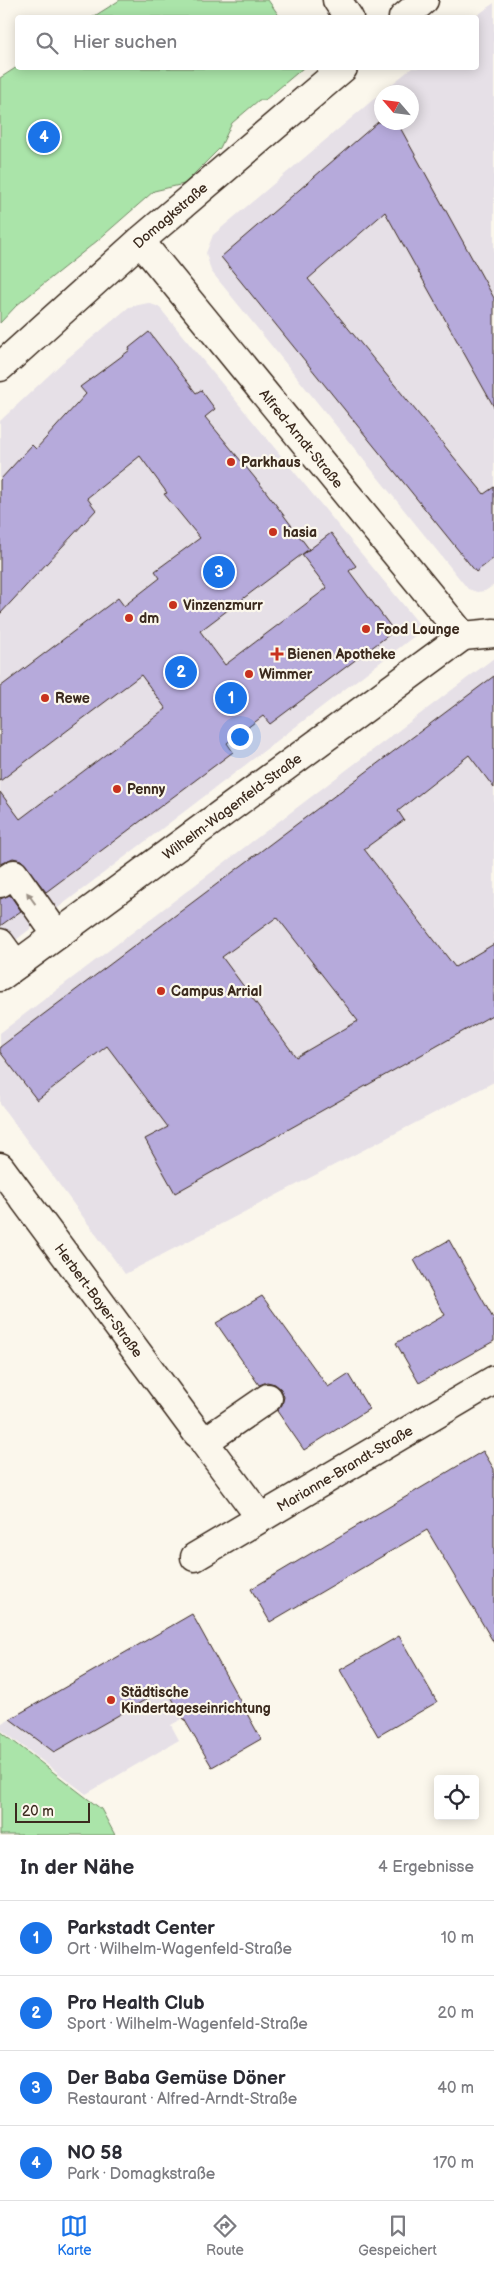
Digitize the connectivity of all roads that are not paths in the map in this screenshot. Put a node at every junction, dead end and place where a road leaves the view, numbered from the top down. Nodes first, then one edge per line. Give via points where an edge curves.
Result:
1 (337, 0) edge
2 (424, 0) edge
3 (347, 15) edge
4 (406, 15) edge
5 (341, 70) edge
6 (140, 241) junction
7 (0, 367) edge
8 (494, 632) edge
9 (463, 636) junction
10 (0, 883) edge
11 (57, 935) junction
12 (0, 943) edge
13 (8, 971) edge
14 (0, 1167) edge
15 (494, 1380) edge
16 (268, 1398) dead end
17 (201, 1438) junction
18 (260, 1517) junction
19 (195, 1557) dead end

1 - 3 street
2 - 4 street
5 - 6 street, Domagkstraße
6 - 7 street, Domagkstraße
6 - 9 street, Alfred-Arndt-Straße
8 - 9 street
9 - 11 street, Wilhelm-Wagenfeld-Straße
11 -> 10 street via 14,874
11 - 13 street, Wilhelm-Wagenfeld-Straße
12 - 13 street
14 - 17 street, Herbert-Bayer-Straße
15 - 18 street, Marianne-Brandt-Straße
16 - 17 street
17 - 18 street, Herbert-Bayer-Straße
18 - 19 street, Marianne-Brandt-Straße

